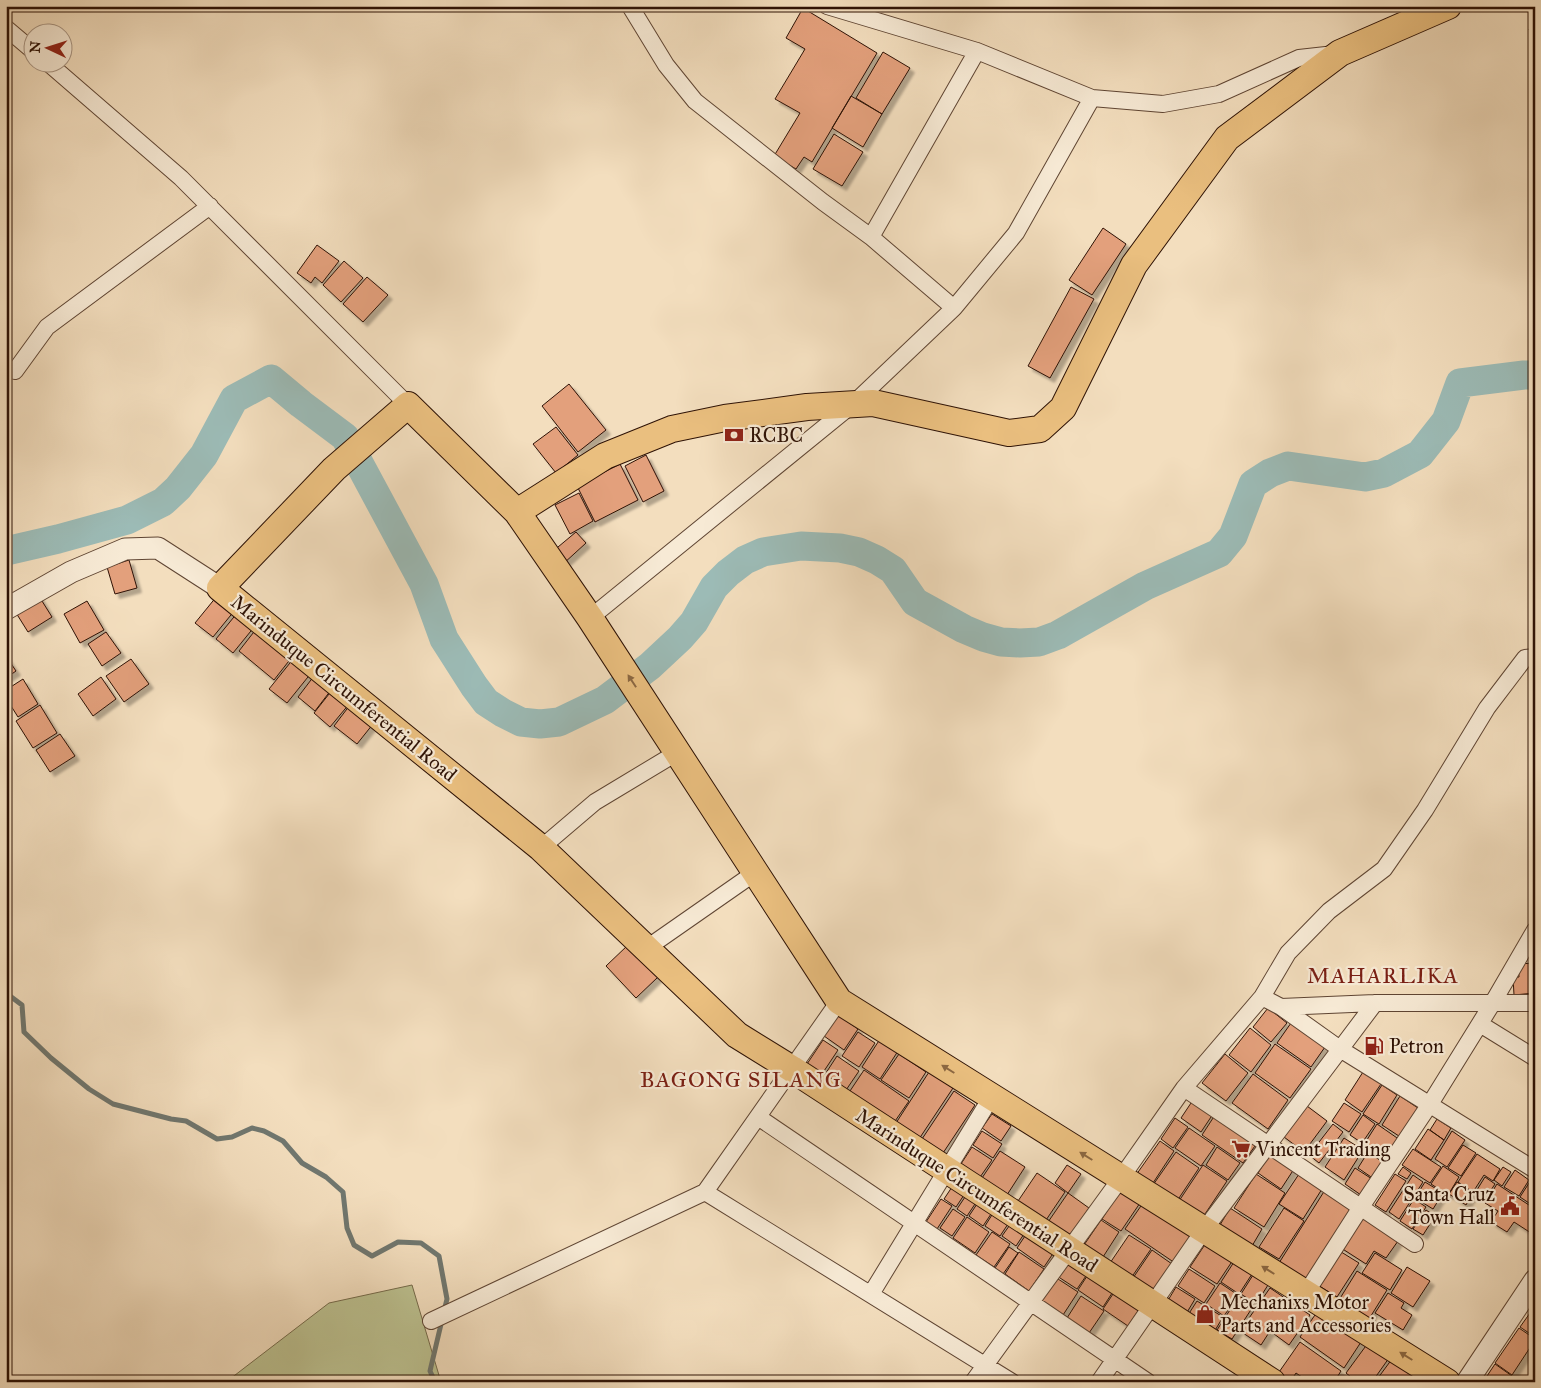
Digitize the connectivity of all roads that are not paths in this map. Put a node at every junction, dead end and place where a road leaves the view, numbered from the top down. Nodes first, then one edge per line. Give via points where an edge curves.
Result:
1 (630, 6) edge
2 (827, 6) edge
3 (1448, 6) edge
4 (6, 28) edge
5 (22, 42) edge
6 (977, 52) junction
7 (1340, 53) junction
8 (59, 72) edge
9 (1092, 98) junction
10 (210, 206) junction
11 (871, 237) junction
12 (954, 308) junction
13 (15, 371) dead end
14 (853, 404) junction
15 (408, 406) junction
16 (518, 512) junction
17 (220, 588) junction
18 (6, 609) edge
19 (590, 618) junction
20 (1535, 658) edge
21 (678, 752) junction
22 (541, 848) junction
23 (756, 872) junction
24 (1535, 930) edge
25 (647, 948) junction
26 (1262, 997) junction
27 (839, 1001) junction
28 (1375, 1003) junction
29 (1535, 1003) edge
30 (1492, 1004) junction
31 (1281, 1007) junction
32 (1480, 1024) junction
33 (1340, 1049) junction
34 (1535, 1058) edge
35 (792, 1069) junction
36 (1184, 1088) junction
37 (992, 1096) junction
38 (1430, 1104) junction
39 (758, 1117) junction
40 (1269, 1144) junction
41 (947, 1170) junction
42 (1535, 1170) edge
43 (1121, 1178) junction
44 (705, 1192) junction
45 (1361, 1207) junction
46 (914, 1223) junction
47 (1204, 1230) junction
48 (1416, 1244) dead end
49 (1069, 1250) junction
50 (1535, 1280) edge
51 (1306, 1293) junction
52 (871, 1294) junction
53 (1031, 1302) junction
54 (1153, 1304) junction
55 (431, 1322) dead end
56 (1115, 1359) junction
57 (985, 1365) junction
58 (973, 1382) edge
59 (1012, 1382) edge
60 (1099, 1382) edge
61 (1148, 1382) edge
62 (1272, 1382) edge
63 (1447, 1382) edge
64 (1467, 1382) edge

1 - 11 street via 666,65 695,101
2 - 6 street
3 - 7 main road
4 - 5 street
6 - 9 street
6 - 11 street
7 - 9 street via 1299,58 1219,94 1163,104
7 - 14 main road via 1227,138 1134,265 1062,408 1040,429 1009,433 873,402
8 - 10 street
9 - 12 street via 1016,232
10 - 13 street via 47,327
10 - 15 street
11 - 12 street
12 - 14 street
14 - 16 main road via 725,418 672,429 605,456
14 - 19 street
15 - 16 main road
15 - 17 main road, Marinduque Circumferential Road via 334,469
16 - 19 main road
17 - 18 street via 158,548 125,549 71,572
17 - 22 main road, Marinduque Circumferential Road
21 -> 19 main road
20 - 26 street via 1525,658 1487,708 1425,810 1384,869 1329,911 1288,953
21 - 22 street via 595,802
21 - 23 main road
22 - 25 main road, Marinduque Circumferential Road
23 - 25 street
23 - 27 main road
24 - 30 street
25 - 35 main road, Marinduque Circumferential Road via 737,1035
26 - 31 street
26 - 36 street
27 - 35 street
37 -> 27 main road
28 - 30 street
28 - 31 street
28 - 33 street
29 - 30 street
30 - 32 street
31 - 33 street
32 - 34 street
32 - 38 street
33 - 38 street
33 - 40 street
35 - 39 street
35 - 41 main road, Marinduque Circumferential Road
36 - 40 street
36 - 43 street
37 - 41 street
43 -> 37 main road
38 - 42 street
38 - 45 street
39 - 44 street
39 - 46 street
40 - 45 street
40 - 47 street
41 - 46 street
41 - 49 main road, Marinduque Circumferential Road
43 - 47 main road
43 - 49 street
44 - 52 street
44 - 55 street
45 - 48 street
45 - 51 street
46 - 52 street
46 - 53 street
51 -> 47 main road
47 - 54 street
49 - 53 street
49 - 54 main road, Marinduque Circumferential Road
50 - 64 street
63 -> 51 main road
52 - 57 street
53 - 56 street
53 - 57 street
54 - 56 street
54 - 62 main road, Marinduque Circumferential Road
56 - 60 street
56 - 61 street
57 - 58 street
57 - 59 street

